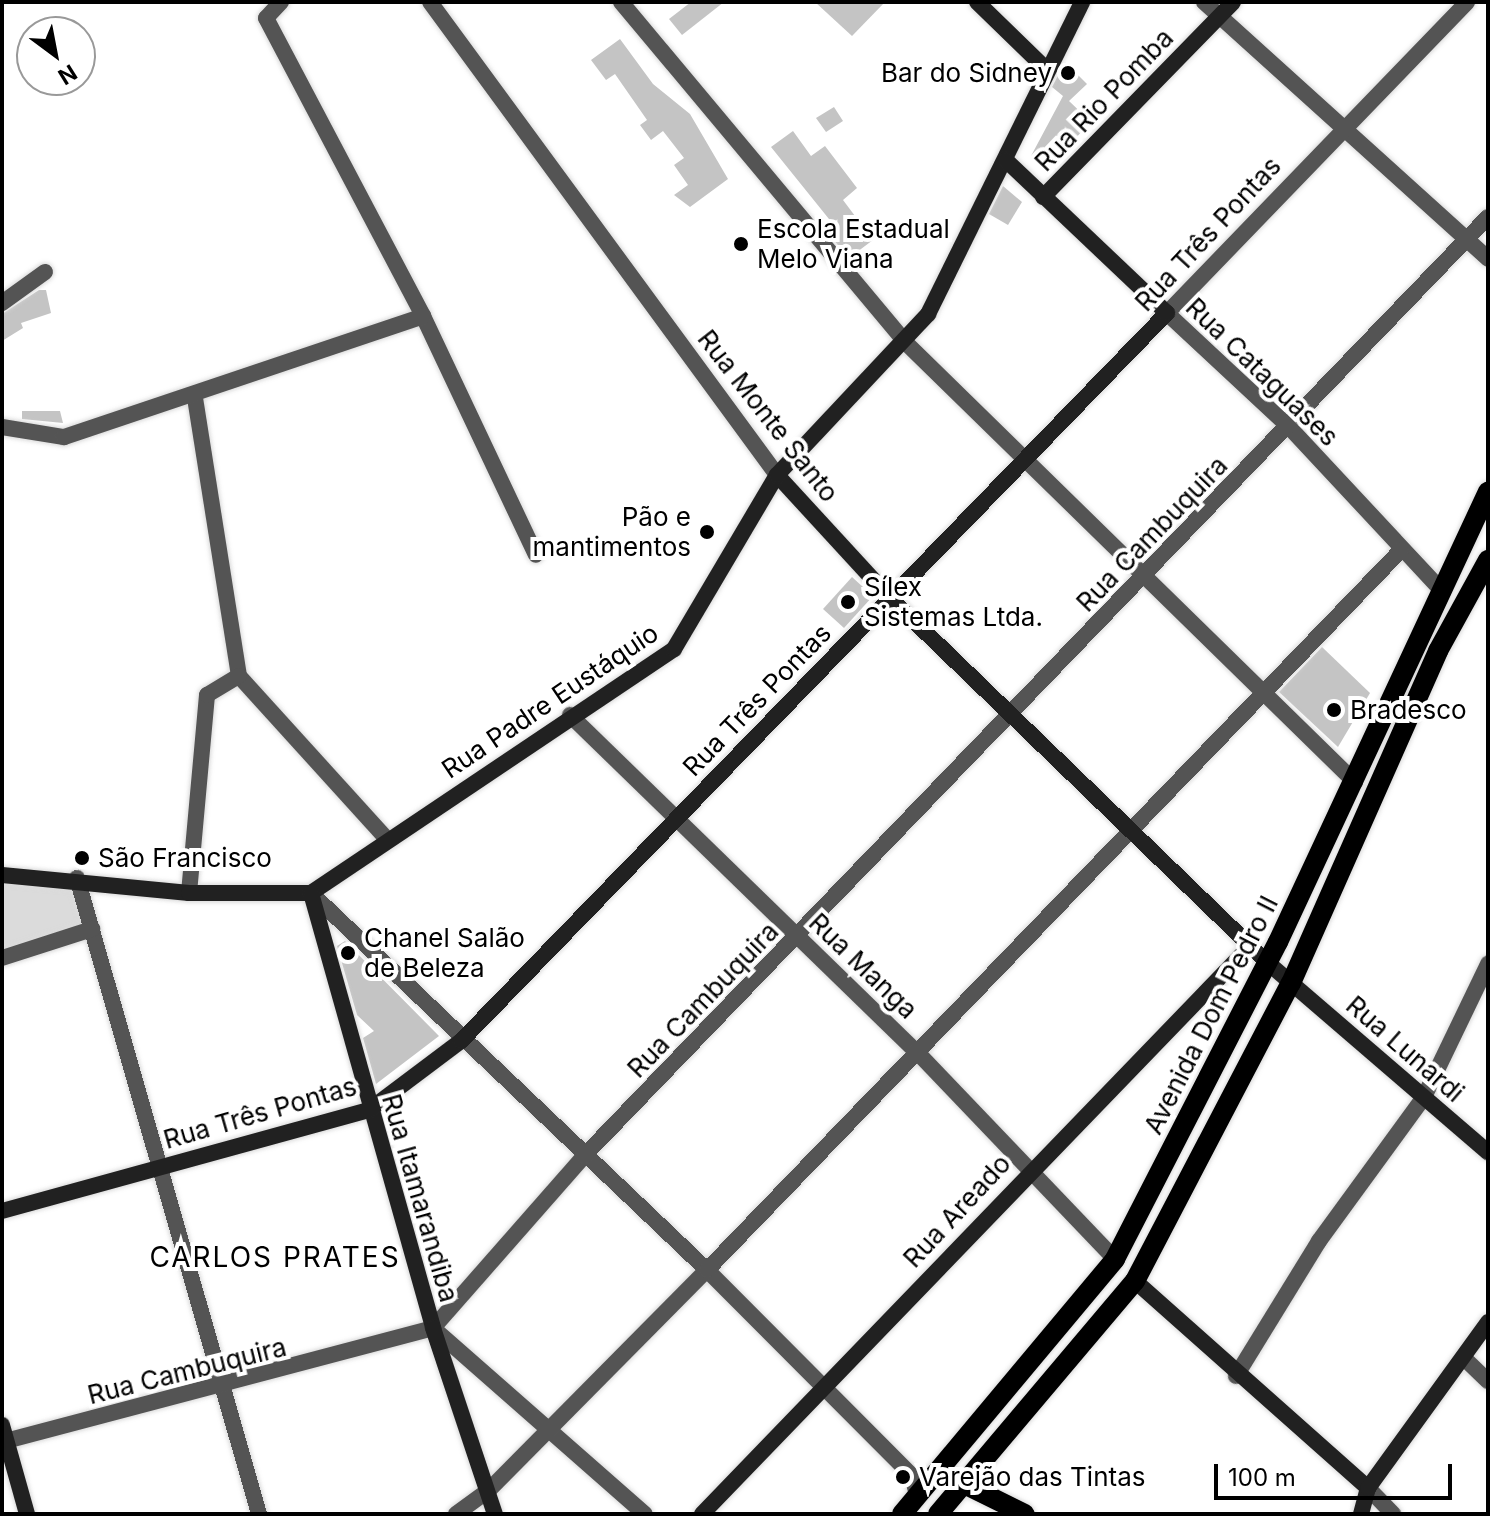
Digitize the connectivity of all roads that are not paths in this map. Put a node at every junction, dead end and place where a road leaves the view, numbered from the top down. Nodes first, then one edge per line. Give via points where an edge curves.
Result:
1 (281, 2) edge
2 (430, 2) edge
3 (621, 2) edge
4 (977, 2) edge
5 (1082, 2) edge
6 (1204, 2) edge
7 (1233, 2) edge
8 (1467, 2) edge
9 (1220, 16) junction
10 (1047, 70) junction
11 (1339, 128) junction
12 (1006, 160) junction
13 (1043, 197) junction
14 (1488, 217) edge
15 (1468, 237) junction
16 (1488, 259) edge
17 (45, 272) dead end
18 (2, 303) edge
19 (1167, 313) junction
20 (423, 316) junction
21 (904, 341) junction
22 (195, 398) junction
23 (1288, 426) junction
24 (2, 427) edge
25 (1025, 462) junction
26 (777, 475) junction
27 (1488, 491) edge
28 (1400, 551) junction
29 (536, 555) dead end
30 (1488, 560) edge
31 (1146, 576) junction
32 (1443, 592) junction
33 (889, 597) junction
34 (239, 676) junction
35 (1262, 694) junction
36 (570, 715) junction
37 (1012, 715) junction
38 (1355, 782) junction
39 (676, 820) junction
40 (1130, 829) junction
41 (387, 839) junction
42 (2, 875) edge
43 (77, 878) junction
44 (189, 893) junction
45 (311, 893) junction
46 (92, 929) junction
47 (799, 936) junction
48 (1251, 945) junction
49 (2, 958) edge
50 (1268, 963) junction
51 (1488, 964) edge
52 (1291, 983) junction
53 (461, 1041) junction
54 (917, 1052) junction
55 (1424, 1097) junction
56 (369, 1110) junction
57 (1488, 1152) edge
58 (584, 1156) junction
59 (160, 1166) junction
60 (1031, 1168) junction
61 (2, 1211) edge
62 (1115, 1259) junction
63 (707, 1270) junction
64 (1135, 1281) junction
65 (1488, 1322) edge
66 (433, 1328) junction
67 (1464, 1358) junction
68 (1236, 1376) junction
69 (1488, 1381) edge
70 (223, 1389) junction
71 (822, 1390) junction
72 (550, 1430) junction
73 (3, 1436) edge
74 (938, 1470) junction
75 (963, 1484) junction
76 (1368, 1488) junction
77 (488, 1491) junction
78 (917, 1495) junction
79 (943, 1513) edge
80 (27, 1514) edge
81 (259, 1514) edge
82 (456, 1514) edge
83 (495, 1514) edge
84 (645, 1514) edge
85 (702, 1514) edge
86 (902, 1514) edge
87 (1025, 1514) edge
88 (1361, 1514) edge
89 (1393, 1514) edge

1 - 20 street via 266,18
2 - 26 street, Rua Monte Santo
3 - 21 street
4 - 10 main road
5 - 10 main road, Rua Padre Eustáquio
6 - 9 street
7 - 9 main road, Rua Rio Pomba
8 - 11 street, Rua Três Pontas
9 - 11 street
9 - 13 main road, Rua Rio Pomba
10 - 12 main road, Rua Padre Eustáquio
11 - 15 street
11 - 19 street, Rua Três Pontas
12 - 13 main road, Rua Cataguases
12 - 21 main road, Rua Padre Eustáquio via 928,314
13 - 19 main road, Rua Cataguases
14 - 15 street, Rua Cambuquira
15 - 16 street
15 - 23 street, Rua Cambuquira
17 - 18 street
19 - 23 street, Rua Cataguases
19 - 25 main road, Rua Três Pontas
20 - 22 street
20 - 29 street
21 - 25 street
21 - 26 main road, Rua Padre Eustáquio
22 - 24 street via 64,437
22 - 34 street
23 - 28 street, Rua Cataguases
23 - 31 street, Rua Cambuquira
25 - 31 street
25 - 33 main road, Rua Três Pontas
26 - 33 main road, Rua Monte Santo
26 - 36 main road, Rua Padre Eustáquio via 689,635
27 - 32 main road, Avenida Dom Pedro II
28 - 32 street, Rua Cataguases
28 - 35 street
30 - 52 main road, Avenida Dom Pedro II via 1438,651
31 - 35 street
31 - 37 street, Rua Cambuquira
32 - 38 main road, Avenida Dom Pedro II
33 - 37 main road, Rua Monte Santo
33 - 39 main road, Rua Três Pontas
34 - 41 street
34 - 44 street via 207,695
35 - 38 street
35 - 40 street
36 - 39 street, Rua Manga
36 - 41 main road, Rua Padre Eustáquio
37 - 40 main road, Rua Monte Santo
37 - 47 street, Rua Cambuquira
38 - 50 main road, Avenida Dom Pedro II
39 - 47 street, Rua Manga
39 - 53 main road, Rua Três Pontas
40 - 48 main road, Rua Monte Santo
40 - 54 street
41 - 45 main road, Rua Padre Eustáquio
42 - 43 main road
43 - 44 main road
43 - 46 street
44 - 45 main road
45 - 53 street
45 - 56 main road, Rua Itamarandiba
46 - 49 street
46 - 59 street
47 - 54 street, Rua Manga
47 - 58 street, Rua Cambuquira
48 - 50 main road, Rua Monte Santo
48 - 60 main road, Rua Areado
50 - 52 main road, Rua Monte Santo
50 - 62 main road, Avenida Dom Pedro II
51 - 55 street
52 - 55 main road, Rua Lunardi
52 - 64 main road, Avenida Dom Pedro II
53 - 56 main road, Rua Três Pontas
53 - 58 street
54 - 60 street, Rua Manga
54 - 63 street
55 - 57 main road, Rua Lunardi
55 - 68 street via 1319,1241
56 - 59 main road, Rua Três Pontas
56 - 66 main road, Rua Itamarandiba
58 - 63 street
58 - 66 street, Rua Cambuquira
59 - 61 main road, Rua Três Pontas
59 - 70 street
60 - 62 street, Rua Manga
60 - 71 main road, Rua Areado
62 - 74 main road, Avenida Dom Pedro II
63 - 71 street
63 - 72 street
64 - 68 main road
64 - 75 main road, Avenida Dom Pedro II
65 - 67 main road
66 - 70 street, Rua Cambuquira
66 - 72 street
66 - 77 main road, Rua Itamarandiba
67 - 69 street
67 - 76 main road
68 - 76 main road
70 - 73 street, Rua Cambuquira
70 - 81 street
71 - 78 street via 912,1476
71 - 85 main road, Rua Areado
72 - 77 street
72 - 84 street
73 - 80 main road
74 - 75 main road
74 - 78 main road, Avenida Dom Pedro II
75 - 79 main road, Avenida Dom Pedro II
75 - 87 main road
76 - 88 main road
76 - 89 street
77 - 82 street
77 - 83 main road, Rua Itamarandiba
78 - 79 main road
78 - 86 main road, Avenida Dom Pedro II

